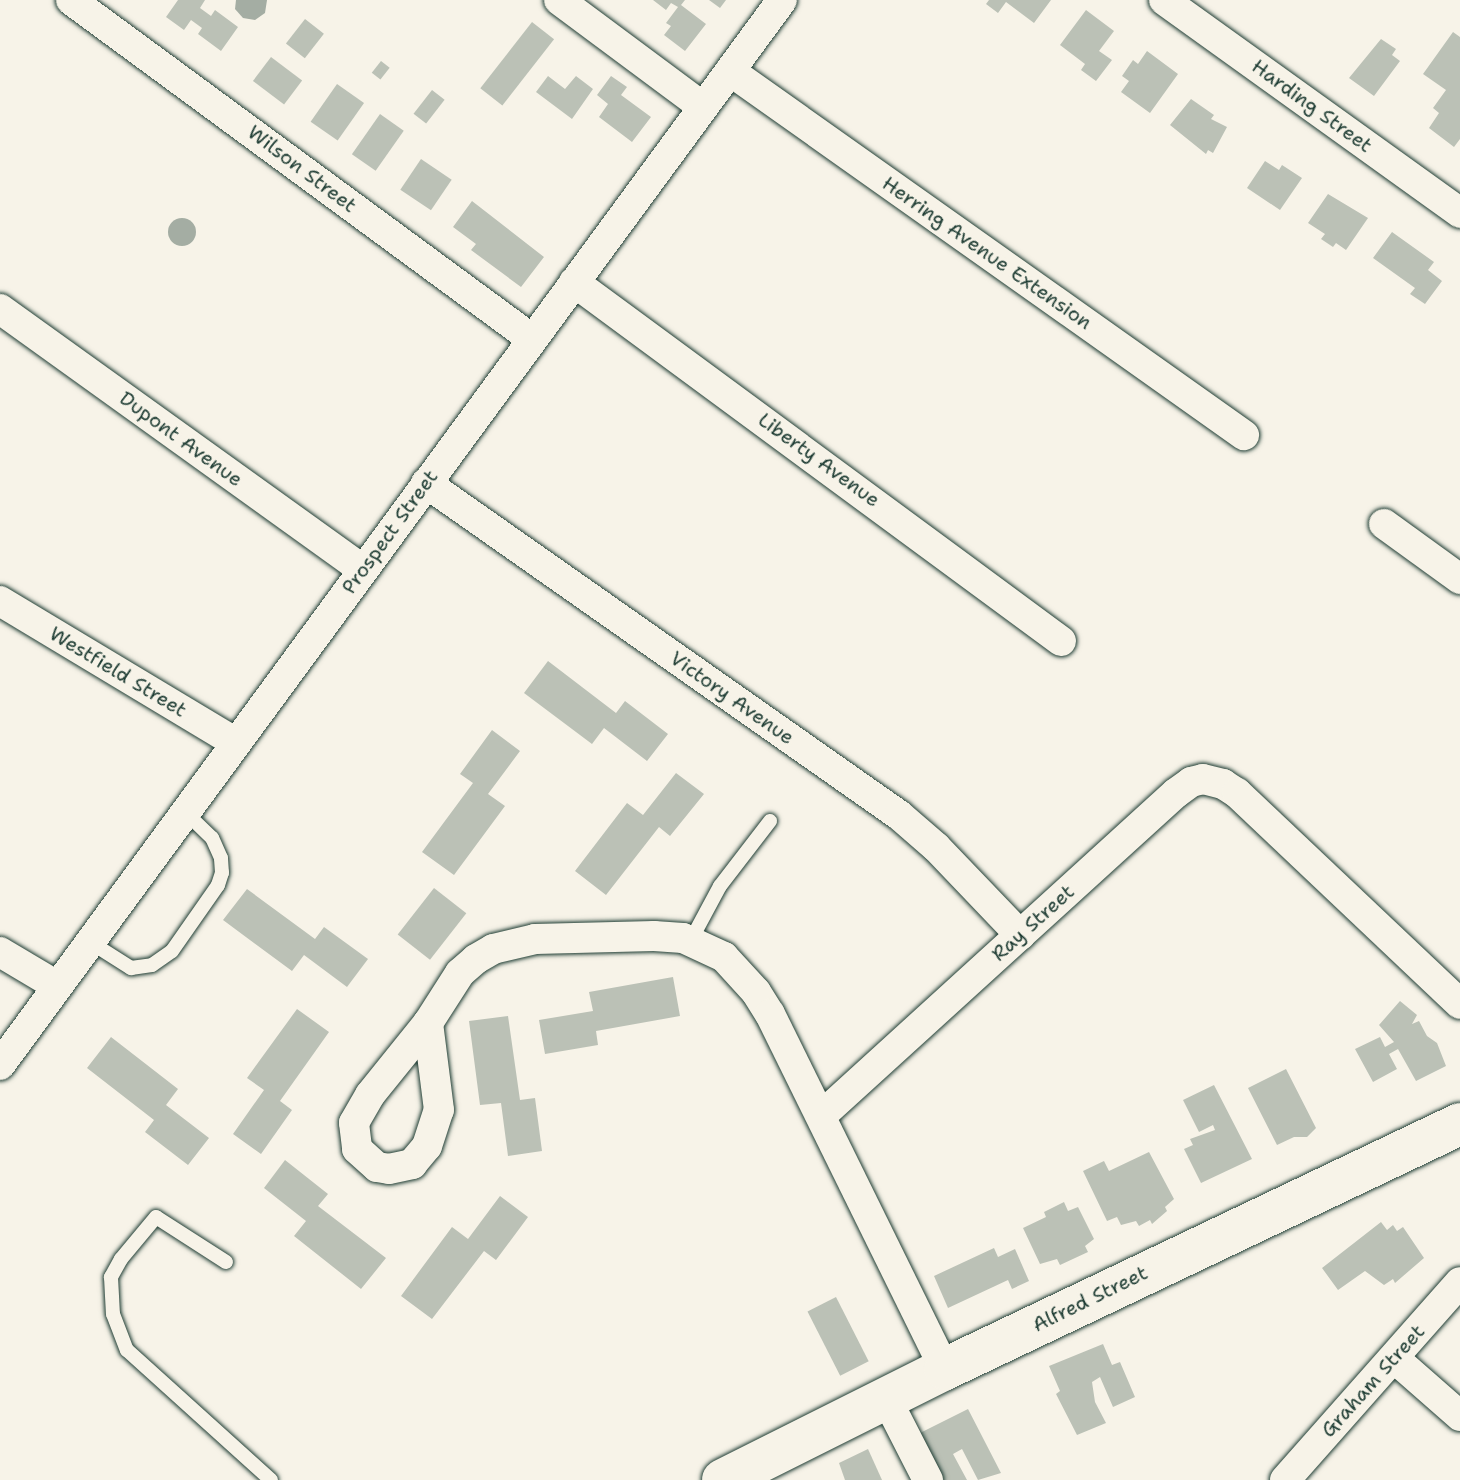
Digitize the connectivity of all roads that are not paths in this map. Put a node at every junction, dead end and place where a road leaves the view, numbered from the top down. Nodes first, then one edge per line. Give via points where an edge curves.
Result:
1 (71, 0) edge
2 (559, 0) edge
3 (782, 0) edge
4 (1164, 0) edge
5 (730, 71) junction
6 (703, 107) junction
7 (1460, 213) edge
8 (574, 282) junction
9 (0, 309) edge
10 (532, 339) junction
11 (1244, 435) dead end
12 (426, 483) junction
13 (1384, 524) dead end
14 (362, 569) junction
15 (1460, 579) edge
16 (0, 601) edge
17 (1061, 641) dead end
18 (236, 743) junction
19 (185, 812) junction
20 (770, 821) dead end
21 (1020, 935) junction
22 (691, 940) junction
23 (90, 942) junction
24 (0, 952) edge
25 (57, 986) junction
26 (1460, 1004) edge
27 (428, 1023) dead end
28 (0, 1065) edge
29 (821, 1116) junction
30 (1460, 1124) edge
31 (226, 1262) dead end
32 (1460, 1282) edge
33 (1394, 1358) junction
34 (945, 1369) junction
35 (886, 1398) junction
36 (1460, 1416) edge
37 (271, 1480) edge
38 (723, 1480) edge
39 (928, 1480) edge
40 (1285, 1480) edge

1 - 10 street, Wilson Street
2 - 6 street
3 - 5 street, Prospect Street
4 - 7 street, Harding Street
5 - 6 street, Prospect Street
5 - 11 street, Herring Avenue Extension
6 - 8 street, Prospect Street
8 - 10 street, Prospect Street
8 - 17 street, Liberty Avenue
9 - 14 street, Dupont Avenue
10 - 12 street, Prospect Street
12 - 14 street, Prospect Street
12 - 21 street, Victory Avenue via 899,815
13 - 15 street
14 - 18 street, Prospect Street
16 - 18 street, Westfield Street
18 - 19 street, Prospect Street
19 - 23 street, Prospect Street
19 - 23 lane via 212,838 222,873 172,951 152,965 131,968
20 - 22 lane via 714,897
21 - 26 street, Ray Street via 1182,787 1213,780 1237,793
21 - 29 street, Ray Street
22 - 27 street via 535,939 493,949 460,973
22 - 29 street via 724,957 756,992
23 - 25 street, Prospect Street
24 - 25 street
25 - 28 street, Prospect Street
29 - 34 street
30 - 34 main road, Alfred Street
31 - 37 lane via 156,1217 111,1277 113,1314 127,1350
32 - 33 street, Graham Street
33 - 36 street
33 - 40 street, Graham Street
34 - 35 main road, Alfred Street
35 - 38 main road, Alfred Street
35 - 39 street

